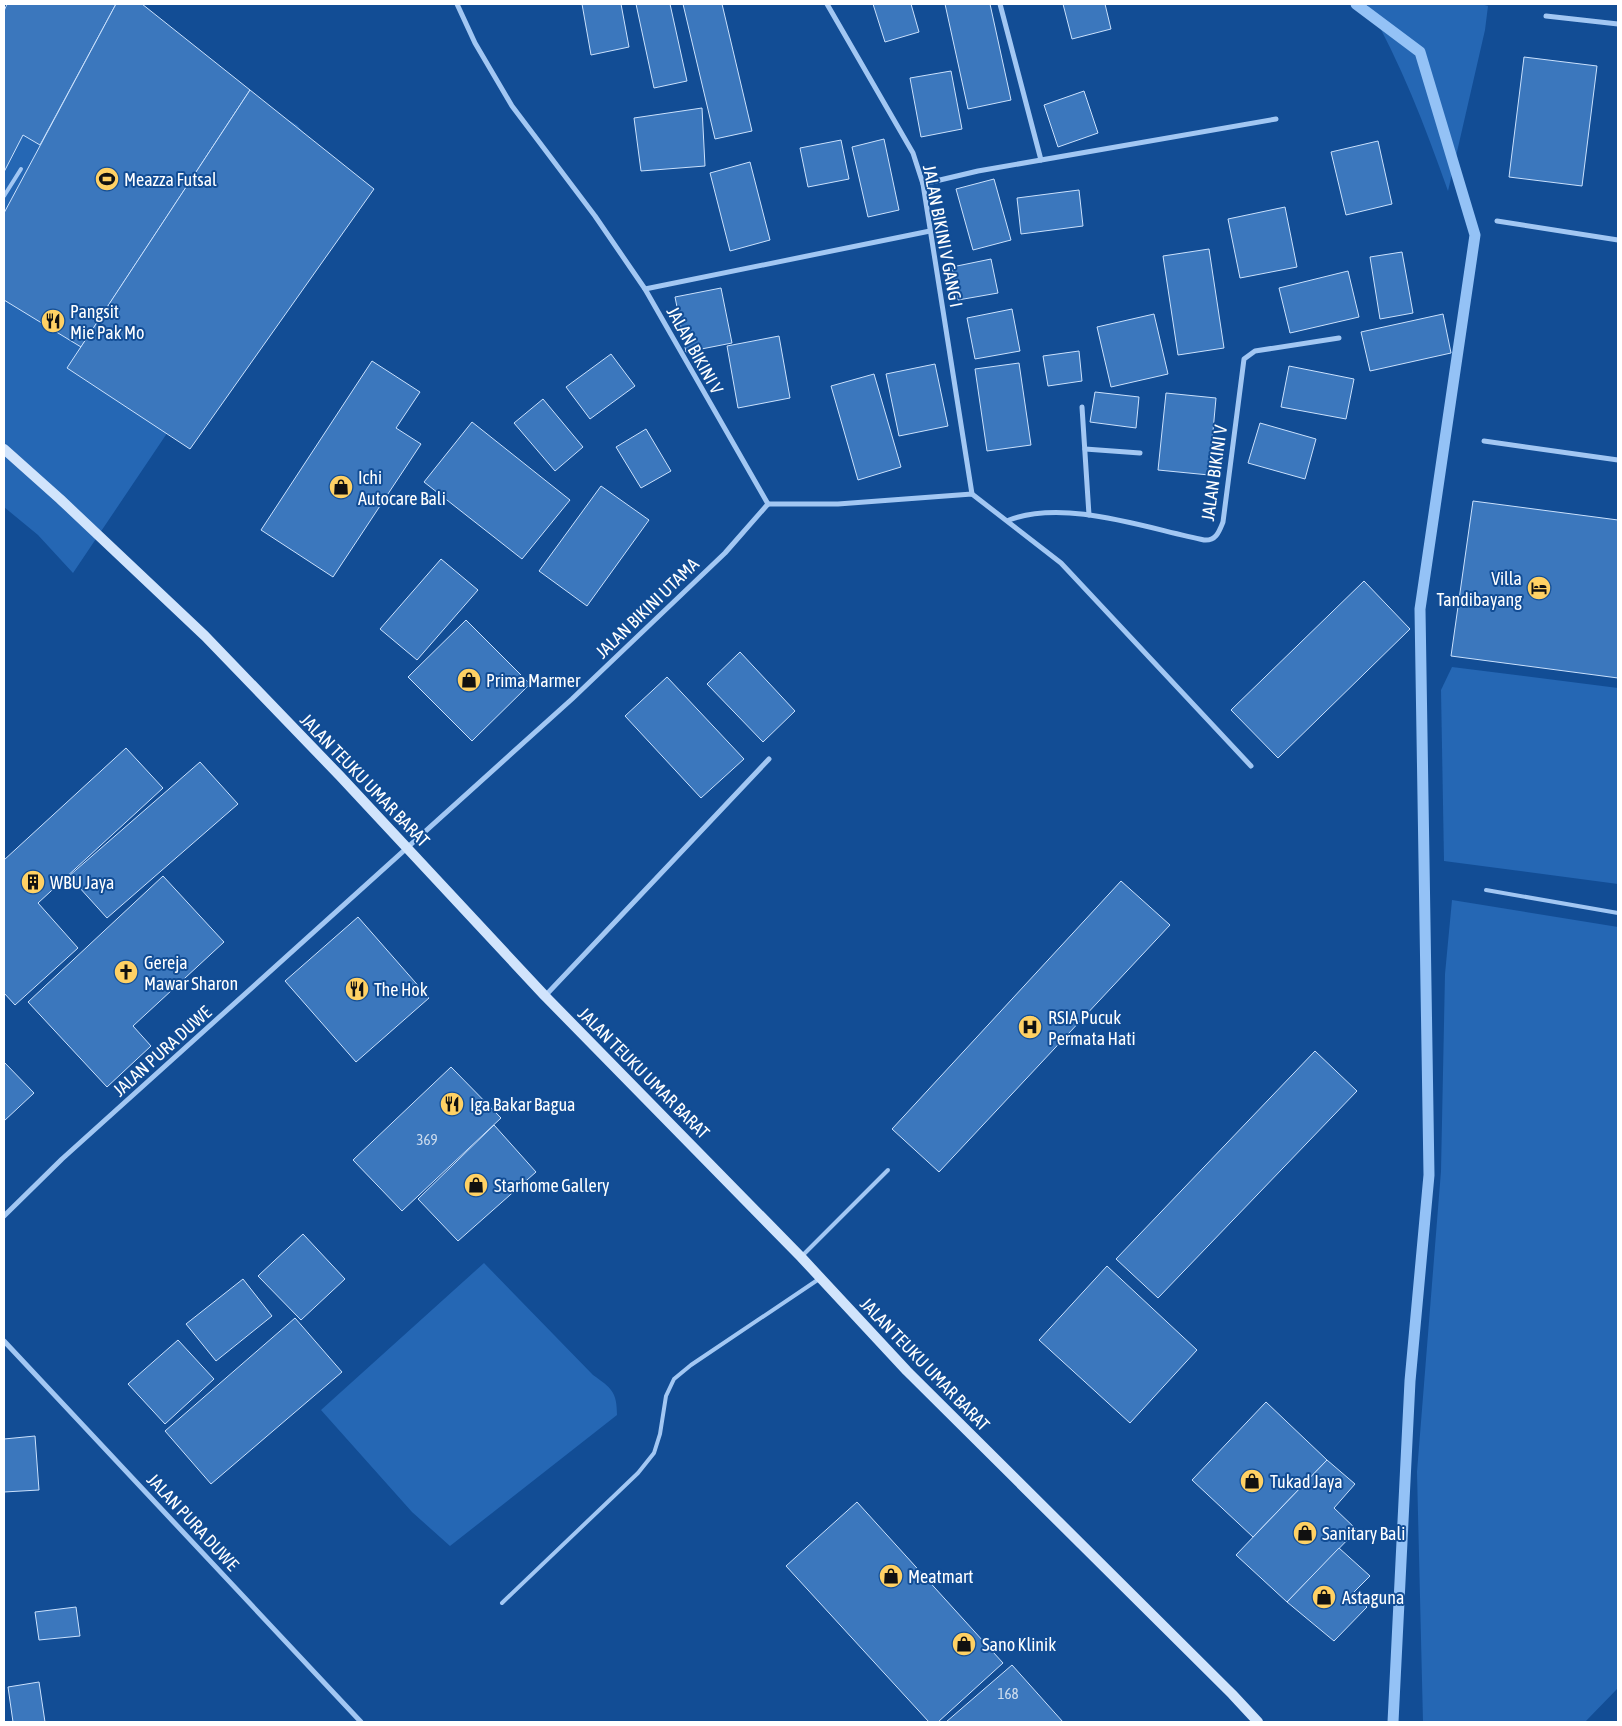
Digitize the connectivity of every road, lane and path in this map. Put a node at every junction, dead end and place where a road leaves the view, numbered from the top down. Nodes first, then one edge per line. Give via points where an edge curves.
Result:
1 (457, 4) edge
2 (827, 4) edge
3 (1000, 4) edge
4 (1546, 16) dead end
5 (1618, 24) edge
6 (1276, 119) dead end
7 (1042, 160) junction
8 (20, 169) dead end
9 (923, 184) junction
10 (4, 196) edge
11 (1497, 221) dead end
12 (930, 231) junction
13 (1618, 240) edge
14 (645, 289) junction
15 (1339, 338) dead end
16 (1082, 407) dead end
17 (1484, 441) dead end
18 (4, 449) edge
19 (1085, 449) junction
20 (1140, 453) dead end
21 (1618, 460) edge
22 (972, 494) junction
23 (768, 504) junction
24 (1089, 516) junction
25 (1009, 520) junction
26 (769, 759) dead end
27 (1251, 766) dead end
28 (407, 847) junction
29 (1486, 890) dead end
30 (1618, 913) edge
31 (545, 996) junction
32 (888, 1170) dead end
33 (4, 1216) edge
34 (801, 1257) junction
35 (820, 1278) junction
36 (4, 1341) edge
37 (502, 1603) dead end
38 (361, 1722) edge
39 (1258, 1722) edge

1 - 14 street, JALAN BIKINI V via 475,43 512,106
2 - 9 street, JALAN BIKINI V GANG I via 913,153
3 - 7 street
4 - 5 street
6 - 7 street
7 - 9 street
8 - 10 lane
9 - 12 street, JALAN BIKINI V GANG I
11 - 13 street
12 - 14 street
12 - 22 street, JALAN BIKINI V GANG I
14 - 23 street, JALAN BIKINI V
15 - 24 street, JALAN BIKINI V via 1255,351 1244,359 1223,522 1213,539 1204,540
16 - 19 street
17 - 21 street
18 - 28 main road, JALAN TEUKU UMAR BARAT via 205,636
19 - 20 street
19 - 24 street
22 - 23 street via 838,504
22 - 25 street
23 - 28 street, JALAN BIKINI UTAMA via 725,553 579,693
24 - 25 street, JALAN BIKINI V via 1028,513
25 - 27 street via 1062,563
26 - 31 street
28 - 31 main road, JALAN TEUKU UMAR BARAT
28 - 33 street, JALAN PURA DUWE via 62,1159
29 - 30 lane
31 - 34 main road, JALAN TEUKU UMAR BARAT
32 - 34 lane
34 - 35 main road, JALAN TEUKU UMAR BARAT
35 - 37 lane via 691,1365 674,1380 666,1396 654,1453 638,1474
35 - 39 main road, JALAN TEUKU UMAR BARAT via 907,1371
36 - 38 street, JALAN PURA DUWE

